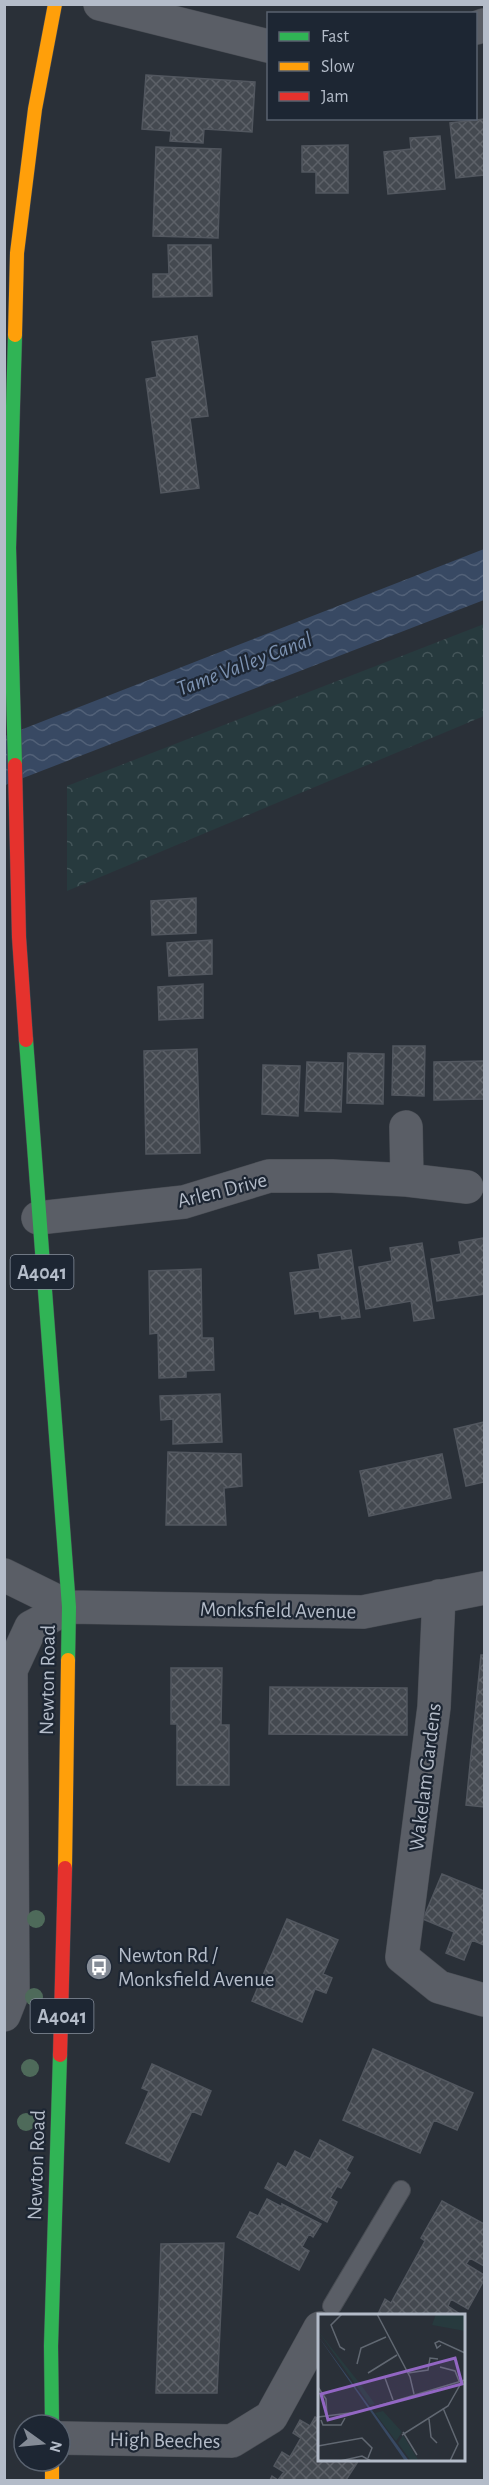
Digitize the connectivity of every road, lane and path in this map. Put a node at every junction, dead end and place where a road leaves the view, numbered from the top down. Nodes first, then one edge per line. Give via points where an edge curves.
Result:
1 (55, 4) edge
2 (100, 4) edge
3 (267, 46) edge
4 (406, 1127) dead end
5 (407, 1180) junction
6 (467, 1187) dead end
7 (38, 1218) junction
8 (4, 1575) edge
9 (484, 1588) edge
10 (439, 1596) junction
11 (69, 1607) junction
12 (484, 2000) edge
13 (4, 2015) edge
14 (401, 2190) dead end
15 (327, 2314) edge
16 (318, 2331) edge
17 (52, 2413) edge
18 (72, 2438) edge

1 - 7 highway, Newton Road / A4041 via 35,109 17,253 9,548 19,937
2 - 3 street
4 - 5 street
5 - 6 street, Arlen Drive
5 - 7 street, Arlen Drive via 269,1176 183,1202
7 - 11 highway, Newton Road / A4041
8 - 11 street, Monksfield Avenue
9 - 10 street, Monksfield Avenue
10 - 11 street, Monksfield Avenue via 363,1612
10 - 12 street, Wakelam Gardens via 434,1707 402,1957 439,1987
11 - 13 street, Monksfield Avenue via 31,1627 11,1670 13,1992
11 - 17 highway, Newton Road / A4041
14 - 15 lane
16 - 18 street, High Beeches via 271,2417 232,2441

